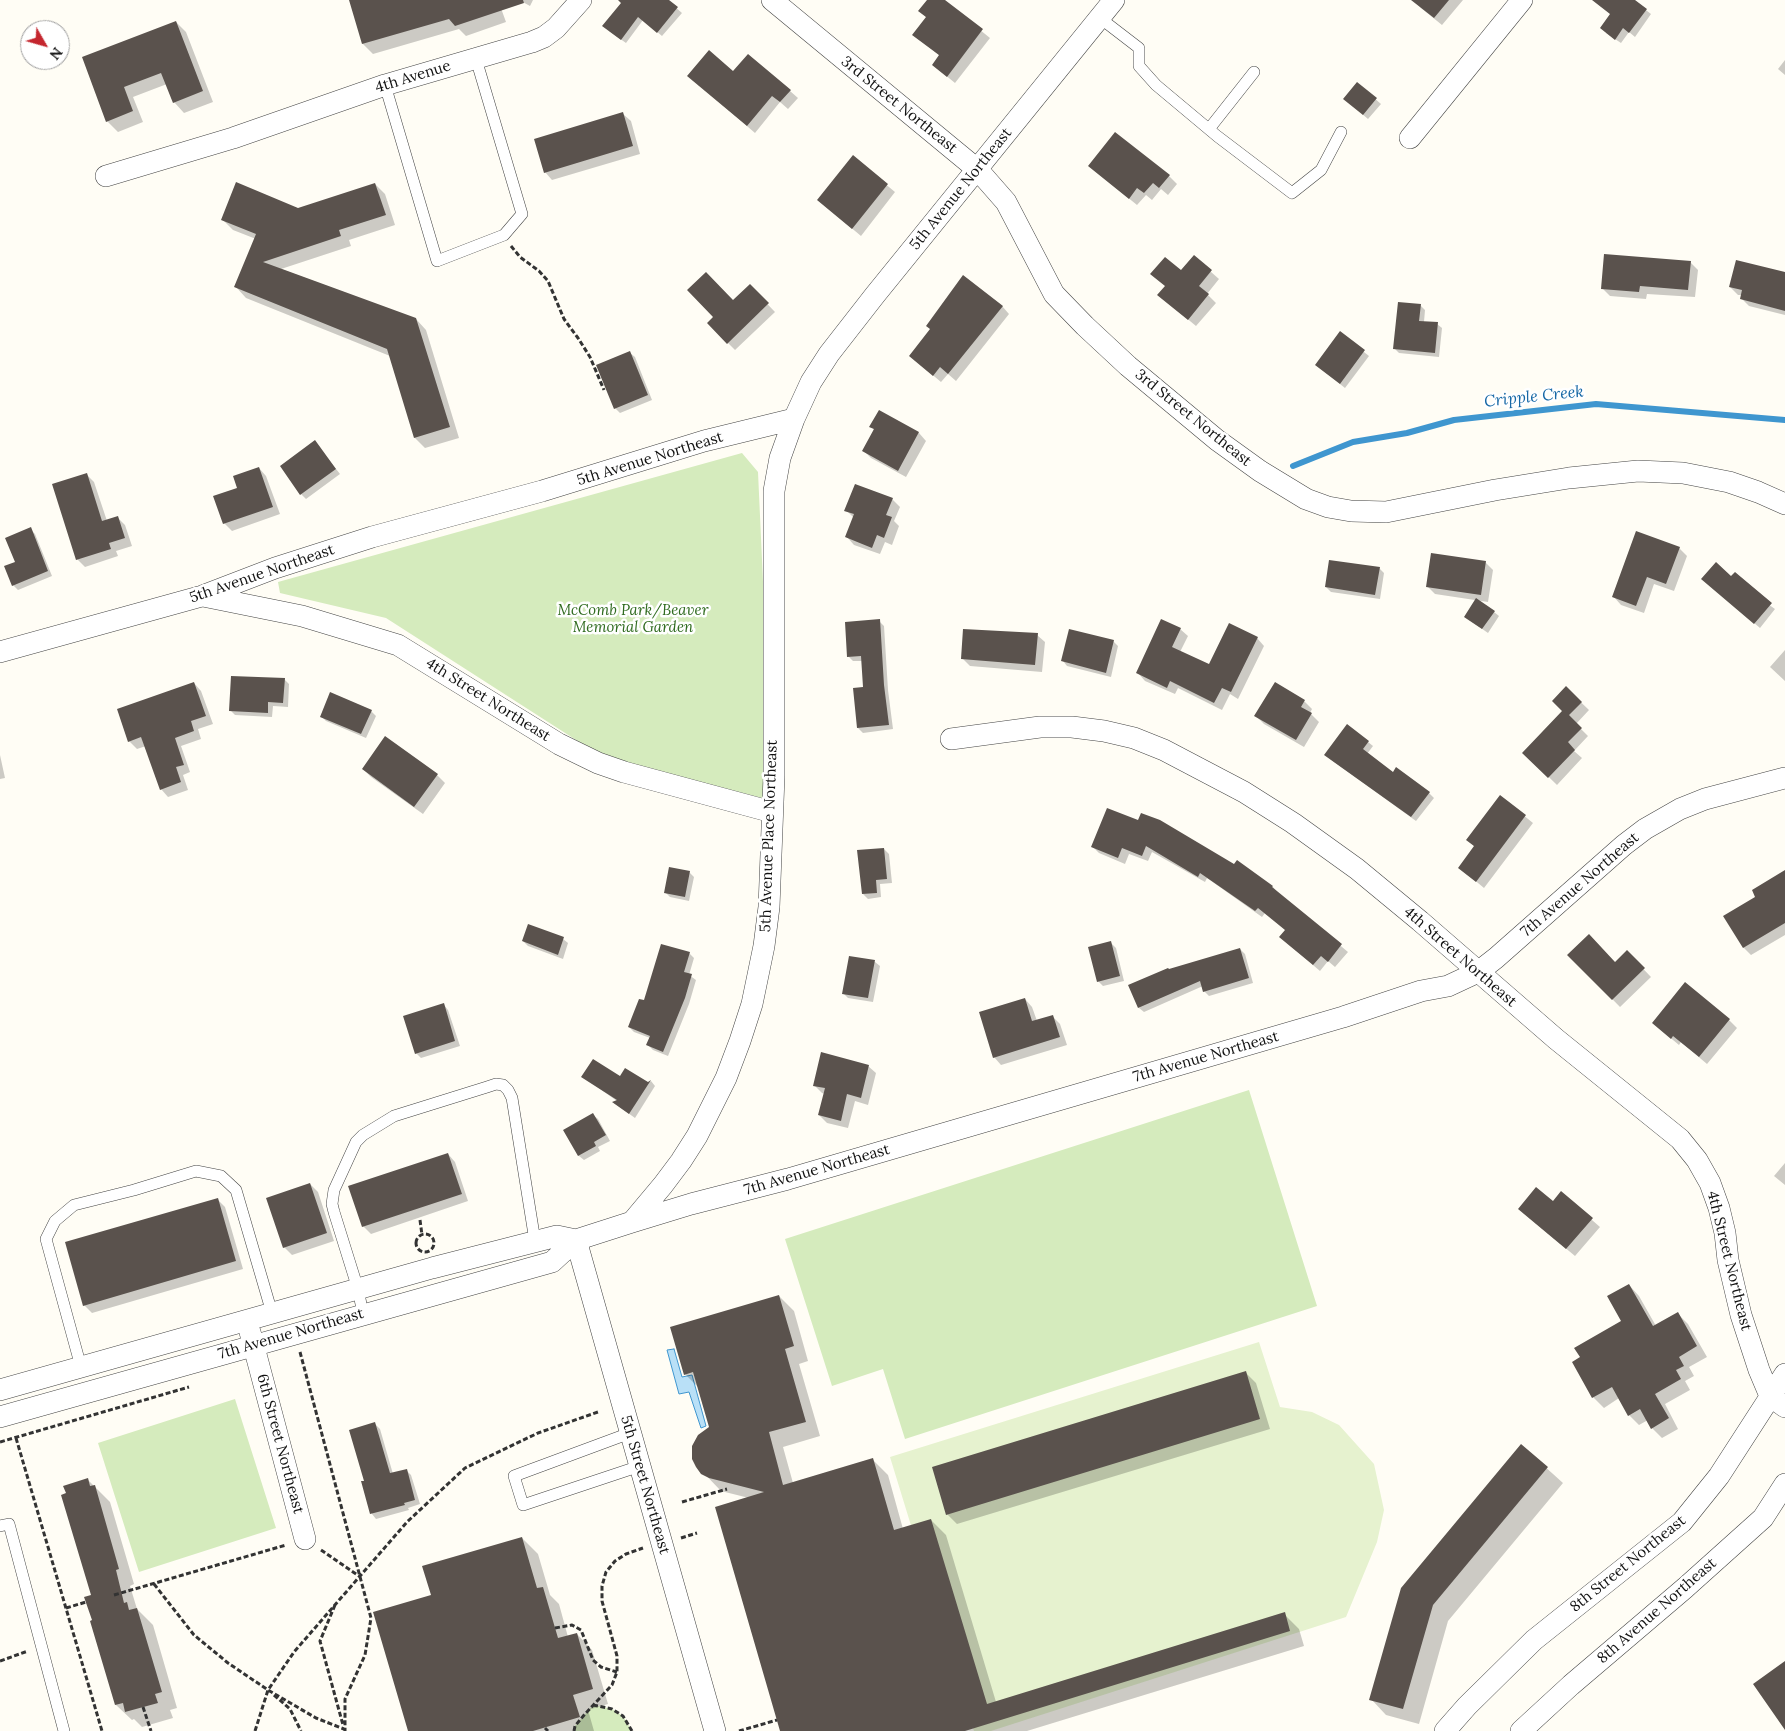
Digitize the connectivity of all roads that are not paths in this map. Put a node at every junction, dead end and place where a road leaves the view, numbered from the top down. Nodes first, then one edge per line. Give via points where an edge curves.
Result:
1 (581, 0) edge
2 (772, 0) edge
3 (1114, 0) edge
4 (1522, 0) edge
5 (1100, 18) junction
6 (476, 59) junction
7 (1254, 72) dead end
8 (385, 85) junction
9 (1209, 129) junction
10 (1341, 132) dead end
11 (1410, 138) dead end
12 (978, 170) junction
13 (106, 176) dead end
14 (794, 420) junction
15 (1785, 504) edge
16 (202, 596) junction
17 (0, 652) edge
18 (951, 739) dead end
19 (1785, 778) edge
20 (772, 812) junction
21 (1478, 972) junction
22 (632, 1222) junction
23 (576, 1240) junction
24 (535, 1241) junction
25 (358, 1289) junction
26 (272, 1313) junction
27 (363, 1314) junction
28 (246, 1320) junction
29 (253, 1345) junction
30 (81, 1367) junction
31 (1785, 1374) edge
32 (0, 1390) edge
33 (1777, 1402) edge
34 (0, 1418) edge
35 (630, 1433) junction
36 (640, 1466) junction
37 (1785, 1484) edge
38 (0, 1526) edge
39 (305, 1539) road end
40 (64, 1731) edge
41 (715, 1731) edge
42 (1444, 1731) edge
43 (1521, 1731) edge

1 - 6 street, 4th Avenue via 544,37
2 - 12 street, 3rd Street Northeast
3 - 5 street, 5th Avenue Northeast
4 - 11 street
5 - 9 lane via 1139,48 1139,66 1156,85
5 - 12 street, 5th Avenue Northeast
6 - 8 street, 4th Avenue
6 - 8 lane via 522,214 504,235 437,260
7 - 9 lane
8 - 13 street, 4th Avenue via 233,138
9 - 10 lane via 1292,193 1320,170
12 - 14 street, 5th Avenue Northeast via 829,354 811,382
12 - 15 street, 3rd Street Northeast via 1006,202 1054,294 1085,326 1217,440 1306,499 1351,512 1386,512 1495,490 1638,471 1684,473 1728,482
14 - 16 street, 5th Avenue Northeast via 704,441 542,491 372,537 275,568
14 - 20 street, 5th Avenue Place Northeast via 780,458 774,491
16 - 17 street, 5th Avenue Northeast
16 - 20 street, 4th Street Northeast via 302,616 398,645 559,744 598,763
18 - 21 street, 4th Street Northeast via 1040,726 1072,727 1134,738 1164,750 1244,792 1294,823 1420,920
19 - 21 street, 7th Avenue Northeast via 1705,799 1645,829
20 - 22 street, 5th Avenue Place Northeast via 769,907 764,946 752,1004 740,1041 726,1078 697,1136
21 - 22 street, 7th Avenue Northeast via 1448,986 1334,1020
21 - 33 street, 4th Street Northeast via 1680,1139 1696,1160 1710,1183 1719,1208 1741,1315 1759,1370
22 - 23 street, 7th Avenue Northeast
23 - 24 street, 7th Avenue Northeast via 557,1236
23 - 27 street, 7th Avenue Northeast via 552,1262
23 - 35 street, 5th Street Northeast
24 - 25 street, 7th Avenue Northeast
24 - 25 lane via 512,1098 503,1085 496,1084 394,1116 356,1142 334,1190 332,1204
25 - 26 street, 7th Avenue Northeast
25 - 27 lane
26 - 28 street, 7th Avenue Northeast
26 - 30 lane via 236,1190 221,1176 196,1171 74,1205 55,1221 46,1240
27 - 29 street, 7th Avenue Northeast
28 - 29 street, 6th Street Northeast
28 - 30 street, 7th Avenue Northeast
29 - 34 street, 7th Avenue Northeast
29 - 39 street, 6th Street Northeast
30 - 32 street, 7th Avenue Northeast
31 - 33 street, 8th Street Northeast
33 - 42 street, 8th Street Northeast via 1682,1522 1534,1640
35 - 36 street, 5th Street Northeast
35 - 36 lane via 514,1476 516,1483 523,1505
36 - 41 street, 5th Street Northeast
37 - 43 street, 8th Avenue Northeast via 1763,1518
38 - 40 lane via 9,1524

